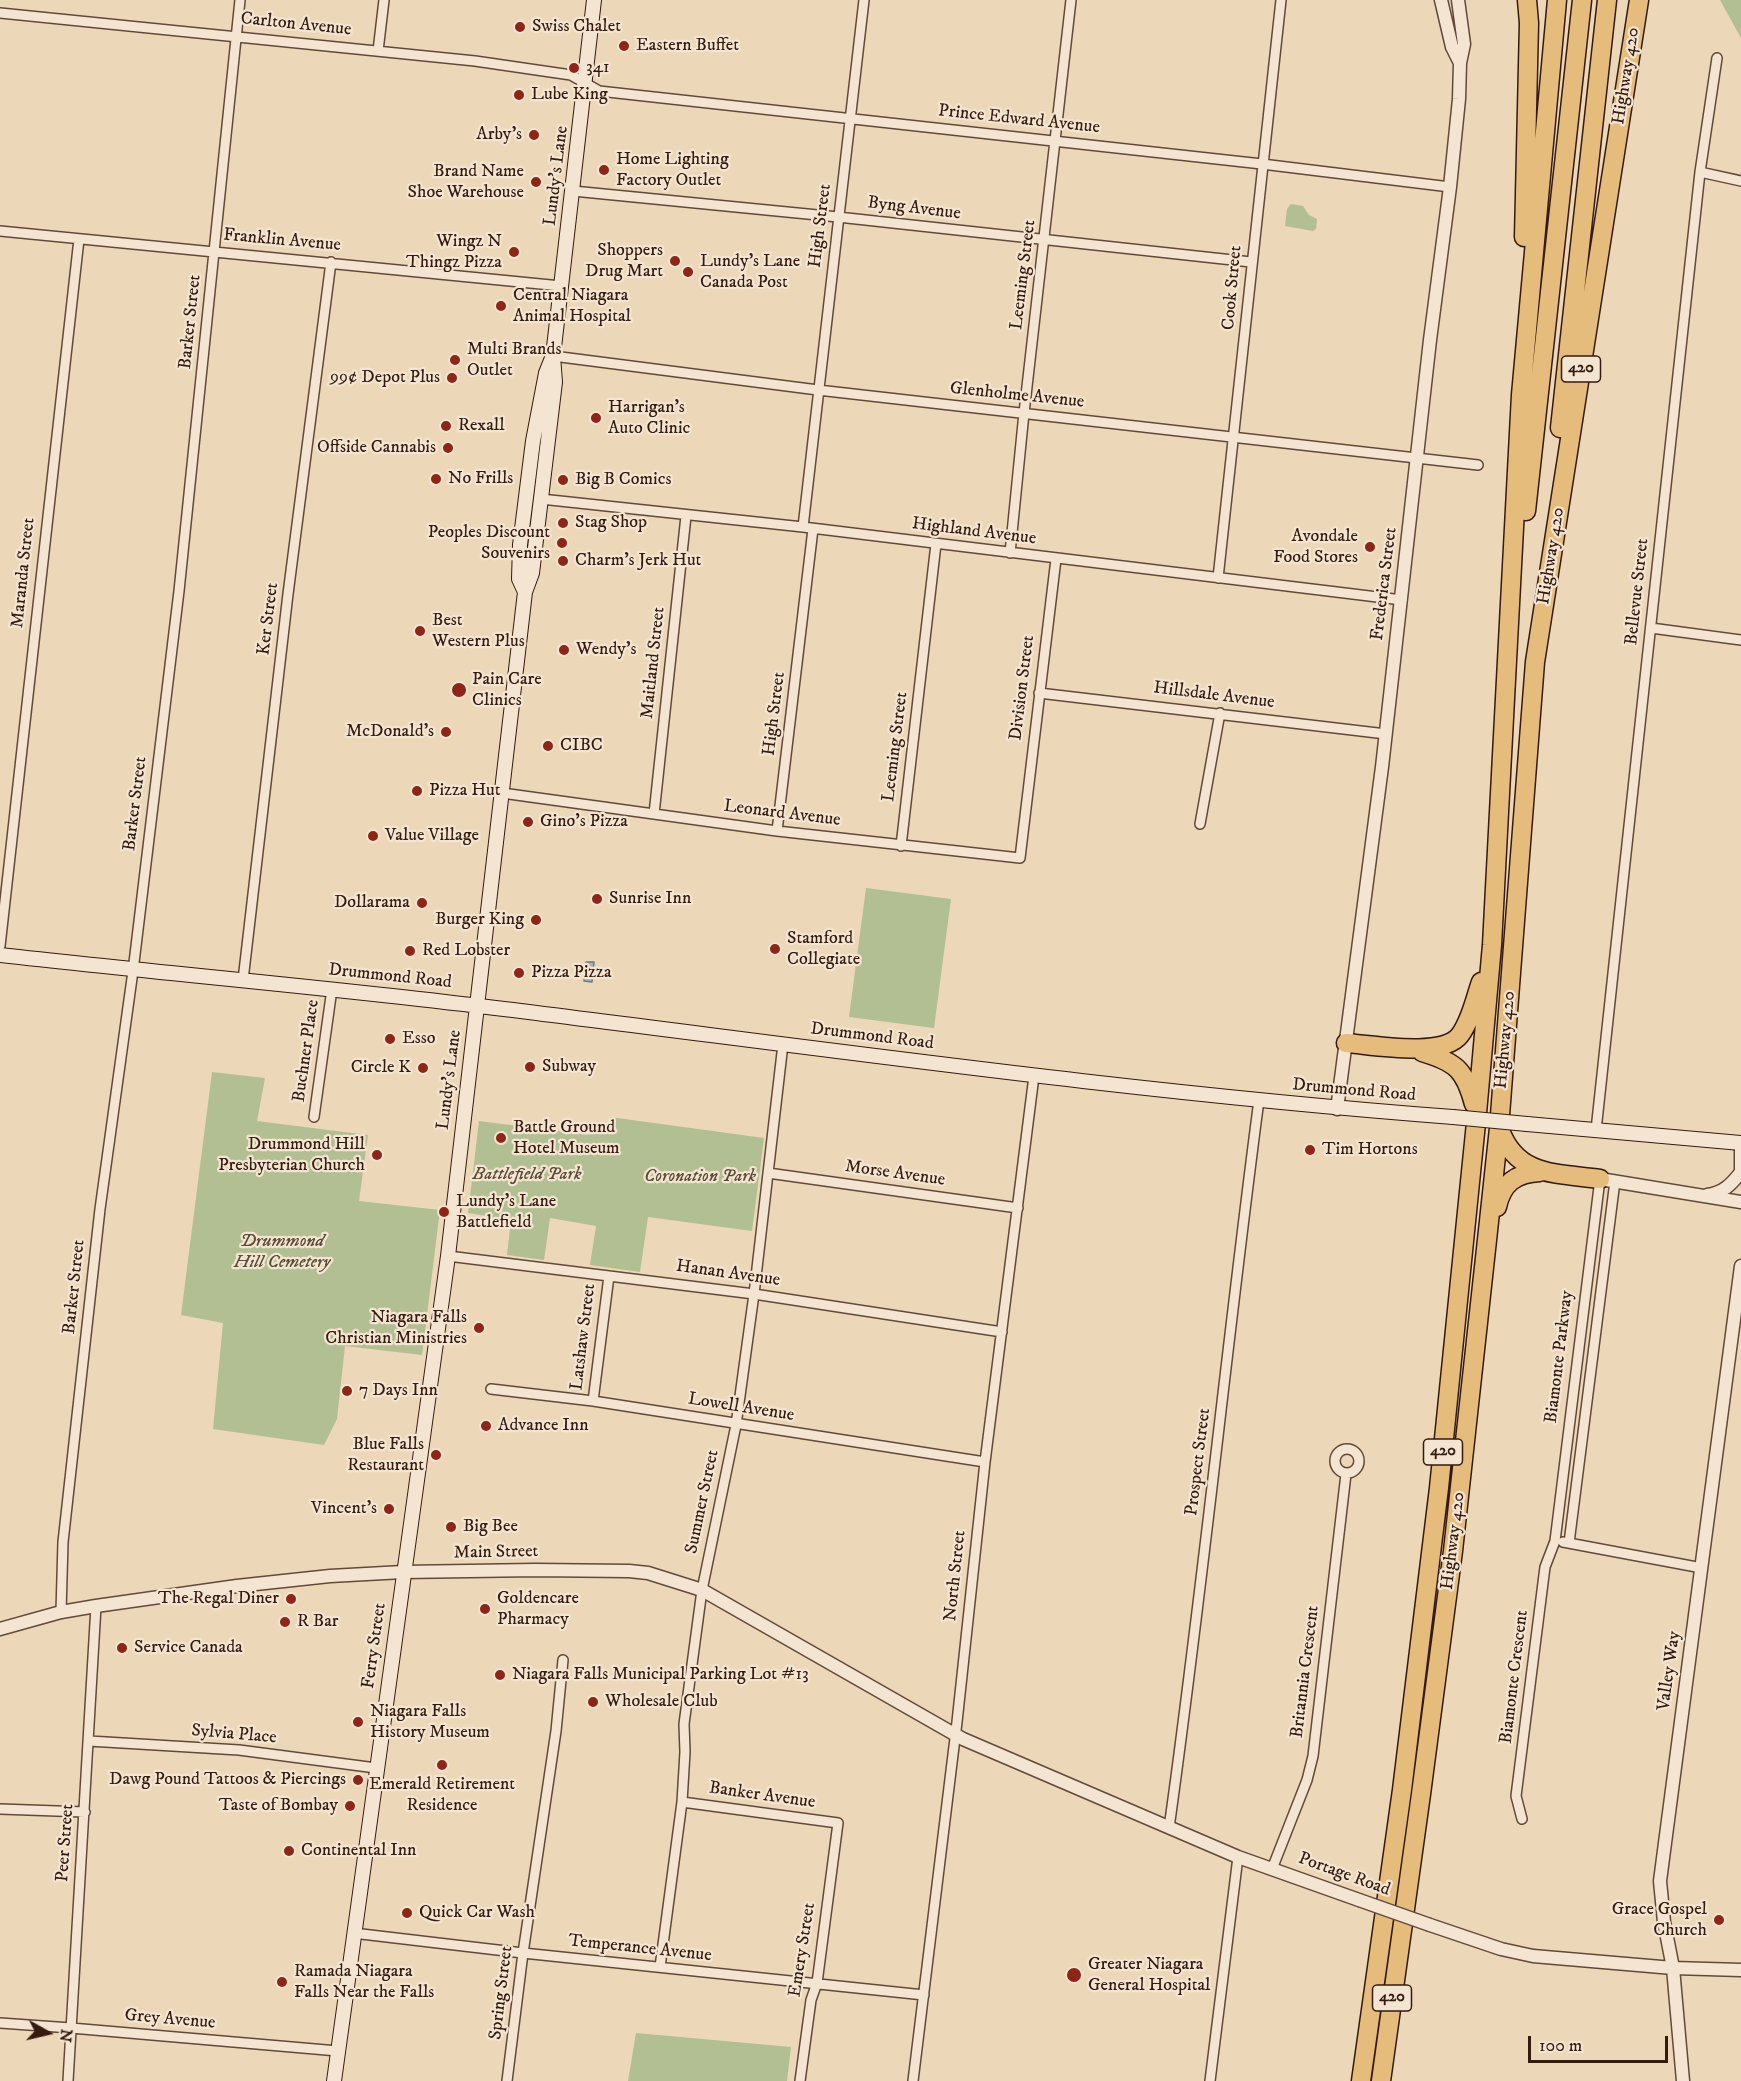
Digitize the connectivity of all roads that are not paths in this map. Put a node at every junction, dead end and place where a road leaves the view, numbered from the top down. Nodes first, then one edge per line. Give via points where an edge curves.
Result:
1 (240, 0) edge
2 (384, 0) edge
3 (594, 0) edge
4 (864, 0) edge
5 (1071, 0) edge
6 (1281, 0) edge
7 (1441, 0) edge
8 (1458, 0) edge
9 (1527, 0) edge
10 (1557, 0) edge
11 (1582, 0) edge
12 (1607, 0) edge
13 (1639, 0) edge
14 (0, 13) edge
15 (235, 36) junction
16 (378, 51) junction
17 (1717, 58) dead end
18 (1460, 63) junction
19 (585, 83) junction
20 (851, 118) junction
21 (1056, 141) junction
22 (1262, 164) junction
23 (1700, 172) junction
24 (1741, 181) edge
25 (1450, 187) junction
26 (573, 191) junction
27 (838, 217) junction
28 (0, 231) edge
29 (79, 239) junction
30 (1045, 241) junction
31 (215, 252) junction
32 (331, 262) junction
33 (1251, 262) junction
34 (561, 286) junction
35 (553, 356) junction
36 (818, 390) junction
37 (1521, 395) junction
38 (1024, 413) junction
39 (1234, 437) junction
40 (1418, 459) junction
41 (1478, 465) dead end
42 (541, 500) junction
43 (686, 516) junction
44 (802, 527) junction
45 (813, 529) junction
46 (936, 544) junction
47 (1010, 553) junction
48 (1056, 559) junction
49 (1218, 578) junction
50 (525, 592) junction
51 (1402, 600) junction
52 (1651, 628) junction
53 (1741, 639) edge
54 (1535, 662) junction
55 (1039, 693) junction
56 (1220, 714) junction
57 (1504, 718) junction
58 (1386, 734) junction
59 (502, 793) junction
60 (654, 814) junction
61 (1026, 821) joint
62 (1200, 824) dead end
63 (777, 831) junction
64 (901, 846) junction
65 (1492, 945) junction
66 (0, 946) edge
67 (0, 955) edge
68 (133, 970) junction
69 (243, 980) junction
70 (332, 989) junction
71 (477, 1006) junction
72 (1346, 1042) junction
73 (783, 1044) junction
74 (1409, 1048) junction
75 (1034, 1076) junction
76 (1259, 1100) junction
77 (1337, 1109) junction
78 (1477, 1113) junction
79 (314, 1117) dead end
80 (1499, 1128) junction
81 (1596, 1130) junction
82 (1741, 1143) edge
83 (1741, 1148) edge
84 (1741, 1171) edge
85 (1549, 1172) junction
86 (768, 1173) junction
87 (1608, 1180) junction
88 (1697, 1195) junction
89 (1741, 1203) edge
90 (1018, 1208) junction
91 (1487, 1240) junction
92 (448, 1256) junction
93 (1741, 1266) edge
94 (609, 1276) junction
95 (754, 1294) junction
96 (1002, 1332) junction
97 (491, 1389) dead end
98 (593, 1401) junction
99 (736, 1425) junction
100 (985, 1462) junction
101 (1346, 1473) dead end
102 (1555, 1540) junction
103 (1569, 1543) junction
104 (1702, 1568) junction
105 (403, 1572) junction
106 (702, 1590) junction
107 (96, 1606) junction
108 (61, 1612) junction
109 (0, 1629) edge
110 (563, 1660) dead end
111 (955, 1735) junction
112 (89, 1741) junction
113 (376, 1768) junction
114 (682, 1802) junction
115 (0, 1809) edge
116 (85, 1812) junction
117 (1522, 1819) dead end
118 (838, 1823) joint
119 (1169, 1828) junction
120 (1238, 1857) junction
121 (1272, 1869) junction
122 (353, 1934) junction
123 (523, 1953) junction
124 (660, 1967) junction
125 (1673, 1968) junction
126 (1741, 1970) edge
127 (817, 1983) junction
128 (924, 1995) junction
129 (0, 2023) edge
130 (71, 2028) junction
131 (338, 2051) junction
132 (68, 2081) edge
133 (334, 2081) edge
134 (507, 2081) edge
135 (800, 2081) edge
136 (913, 2081) edge
137 (1210, 2081) edge
138 (1360, 2081) edge
139 (1381, 2081) edge
140 (1683, 2081) edge

1 - 15 street, Barker Street
2 - 16 street
3 - 19 main road, Lundy's Lane
4 - 20 street, High Street
5 - 21 street, Leeming Street
6 - 22 street, Cook Street
7 - 18 street, Frederica Street via 1452,47
8 - 18 street, Frederica Street via 1464,44
9 - 37 highway
10 - 37 highway, Highway 420 / 420
11 - 57 highway
12 - 54 highway
13 - 54 highway, Highway 420 / 420
14 - 15 street, Carlton Avenue
15 - 16 street, Carlton Avenue
15 - 31 street, Barker Street
16 - 19 street, Carlton Avenue via 571,75
17 - 23 street, Bellevue Street
18 - 25 street, Frederica Street
19 - 20 street, Prince Edward Avenue via 599,91
19 - 26 main road, Lundy's Lane
20 - 21 street, Prince Edward Avenue
20 - 27 street, High Street
21 - 22 street, Prince Edward Avenue
21 - 30 street, Leeming Street
22 - 25 street, Prince Edward Avenue
22 - 33 street, Cook Street
23 - 24 street
23 - 52 street, Bellevue Street
25 - 40 street, Frederica Street
26 - 27 street, Byng Avenue
26 - 34 main road, Lundy's Lane
27 - 30 street, Byng Avenue
27 - 36 street, High Street
28 - 29 street, Franklin Avenue
29 - 31 street, Franklin Avenue
29 - 66 street, Maranda Street
30 - 33 street, Byng Avenue
30 - 38 street, Leeming Street
31 - 32 street, Franklin Avenue
31 - 68 street, Barker Street
32 - 34 street, Franklin Avenue
32 - 69 street, Ker Street
33 - 39 street, Cook Street
34 - 35 main road, Lundy's Lane
35 - 36 street, Glenholme Avenue
35 - 42 main road, Lundy's Lane via 555,382
35 - 50 main road, Lundy's Lane via 533,441 520,545 519,576
36 - 38 street, Glenholme Avenue
36 - 44 street, High Street
37 - 57 highway, Highway 420 / 420
38 - 39 street, Glenholme Avenue
38 - 47 street, Leeming Street
39 - 40 street, Glenholme Avenue
39 - 49 street, Cook Street
40 - 41 street, Glenholme Avenue
40 - 51 street, Frederica Street
42 - 43 street, Highland Avenue
42 - 50 main road, Lundy's Lane via 532,573
43 - 44 street, Highland Avenue
43 - 60 street, Maitland Street
44 - 45 street, Highland Avenue
45 - 46 street, Highland Avenue
45 - 63 street, High Street
46 - 47 street, Highland Avenue
46 - 64 street, Leeming Street
47 - 48 street, Highland Avenue
48 - 49 street, Highland Avenue
48 - 55 street, Division Street
49 - 51 street, Highland Avenue
50 - 59 main road, Lundy's Lane
51 - 58 street, Frederica Street
52 - 53 street
52 - 81 street, Bellevue Street
54 - 80 highway, Highway 420 / 420
55 - 56 street, Hillsdale Avenue
55 - 61 street, Division Street
56 - 58 street, Hillsdale Avenue
56 - 62 street
57 - 65 highway, Highway 420 / 420
58 - 72 street, Frederica Street
59 - 60 street, Leonard Avenue
59 - 71 main road, Lundy's Lane
60 - 63 street, Leonard Avenue
61 - 64 street, Leonard Avenue via 1020,858
63 - 64 street, Leonard Avenue
65 - 74 highway via 1471,1014 1459,1037 1440,1048
65 - 78 highway, Highway 420 / 420
67 - 68 main road, Drummond Road
68 - 69 main road, Drummond Road
68 - 108 street, Barker Street via 100,1209 63,1542
69 - 70 main road, Drummond Road
70 - 71 main road, Drummond Road
70 - 79 street, Buchner Place
71 - 73 main road, Drummond Road
71 - 92 main road, Lundy's Lane
72 - 74 highway
72 - 77 street, Frederica Street
73 - 75 main road, Drummond Road
73 - 86 street, Summer Street
74 - 78 highway via 1457,1066 1469,1084
75 - 76 main road, Drummond Road
75 - 90 street, North Street
76 - 77 main road, Drummond Road
76 - 119 street, Prospect Street via 1190,1686
77 - 81 main road, Drummond Road, bridge
78 - 138 highway, Highway 420 / 420 via 1439,1488 1402,1790
80 - 85 highway via 1505,1143 1523,1164
80 - 91 highway, Highway 420 / 420
81 - 82 main road, Drummond Road
83 - 84 street
84 - 88 street via 1720,1192
85 - 87 highway
85 - 91 highway via 1518,1175 1503,1188
86 - 90 street, Morse Avenue
86 - 95 street, Summer Street
87 - 88 street
87 - 102 street, Biamonte Parkway
87 - 103 street, Biamonte Parkway
88 - 89 street
90 - 96 street, North Street
91 - 139 highway, Highway 420 / 420 via 1453,1551
92 - 94 street, Hanan Avenue
92 - 105 main road, Lundy's Lane
93 - 104 street, Valley Way
94 - 95 street, Hanan Avenue
94 - 98 street, Latshaw Street
95 - 96 street, Hanan Avenue
95 - 99 street, Summer Street
96 - 100 street, North Street
97 - 98 street, Lowell Avenue
98 - 99 street, Lowell Avenue
99 - 100 street, Lowell Avenue
99 - 106 street, Summer Street
100 - 111 street, North Street
101 - 121 street, Britannia Crescent via 1313,1756
102 - 103 street
102 - 117 street, Biamonte Crescent via 1545,1567 1516,1796
103 - 104 street
104 - 125 street, Valley Way via 1660,1881
105 - 106 street, Main Street via 634,1571
105 - 107 street, Main Street via 237,1586
105 - 113 main road, Ferry Street
106 - 111 street, Main Street
106 - 114 street, Summer Street via 684,1724
107 - 108 street, Main Street
107 - 112 street, Peer Street
108 - 109 street, Main Street
110 - 123 street, Spring Street
111 - 119 street, Portage Road
111 - 128 street, North Street
112 - 113 street, Sylvia Place via 239,1750
112 - 116 street, Peer Street
113 - 122 main road, Ferry Street
114 - 118 street, Banker Avenue
114 - 124 street, Summer Street
115 - 116 street
116 - 130 street, Peer Street
118 - 127 street, Emery Street
119 - 120 street, Portage Road
120 - 121 street, Portage Road
120 - 137 street
121 - 125 street, Portage Road, bridge via 1501,1949 1533,1956
122 - 123 street, Temperance Avenue
122 - 131 main road, Ferry Street
123 - 124 street, Temperance Avenue
123 - 134 street, Spring Street
124 - 127 street, Temperance Avenue
125 - 126 street, Portage Road
125 - 140 street, Valley Way
127 - 128 street, Temperance Avenue
127 - 135 street, Emery Street via 811,2000
128 - 136 street, North Street
129 - 130 street, Grey Avenue
130 - 131 street, Grey Avenue
130 - 132 street, Peer Street
131 - 133 main road, Ferry Street

